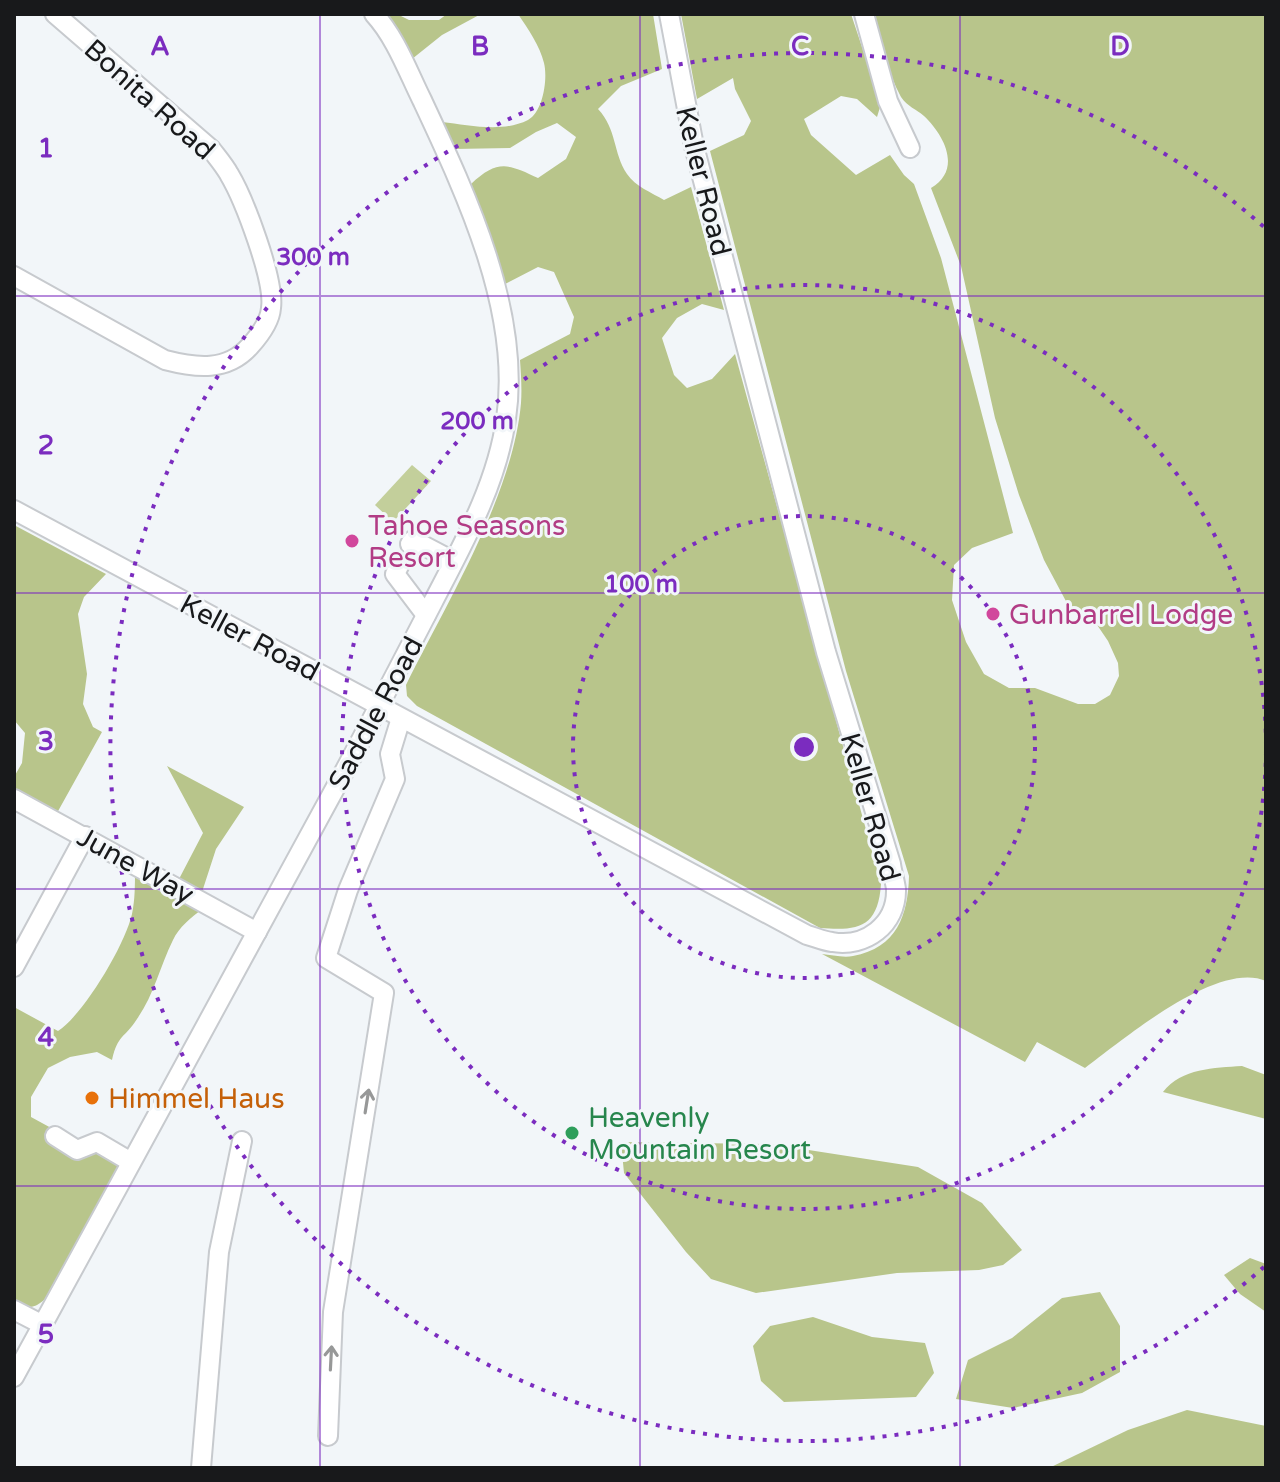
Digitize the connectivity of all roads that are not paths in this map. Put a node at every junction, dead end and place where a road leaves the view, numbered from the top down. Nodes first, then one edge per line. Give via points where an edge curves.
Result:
1 (55, 14) edge
2 (374, 14) edge
3 (669, 14) edge
4 (864, 14) edge
5 (910, 148) dead end
6 (14, 276) edge
7 (14, 510) edge
8 (410, 544) dead end
9 (453, 561) junction
10 (400, 564) dead end
11 (426, 615) junction
12 (379, 706) junction
13 (401, 718) junction
14 (14, 799) edge
15 (85, 836) junction
16 (257, 932) junction
17 (14, 967) edge
18 (55, 1136) dead end
19 (242, 1141) dead end
20 (131, 1162) junction
21 (14, 1310) edge
22 (43, 1325) junction
23 (14, 1377) edge
24 (328, 1436) dead end
25 (201, 1468) edge

1 - 6 street, Bonita Road via 211,149 246,210 272,309 261,334 242,355 215,367 190,366 165,360
2 - 9 street, Saddle Road via 392,39 452,165 491,271 504,330 510,378 506,421 494,470
3 - 13 street, Keller Road via 694,146 826,652 891,864 896,890 891,916 861,942 833,943 807,935
4 - 5 street via 888,101
7 - 12 street, Keller Road
8 - 9 street via 413,540
9 - 11 street, Saddle Road
10 - 11 street via 395,574
11 - 12 street, Saddle Road
12 - 13 street, Keller Road
12 - 16 street, Saddle Road
24 -> 13 street via 333,1312 384,993 326,958 395,779 390,754
14 - 15 street, June Way
15 - 16 street, June Way
15 - 17 street
16 - 20 street, Saddle Road
18 - 20 street via 77,1150 97,1142
19 - 25 street via 219,1252
20 - 22 street, Saddle Road
21 - 22 street
22 - 23 street, Saddle Road

